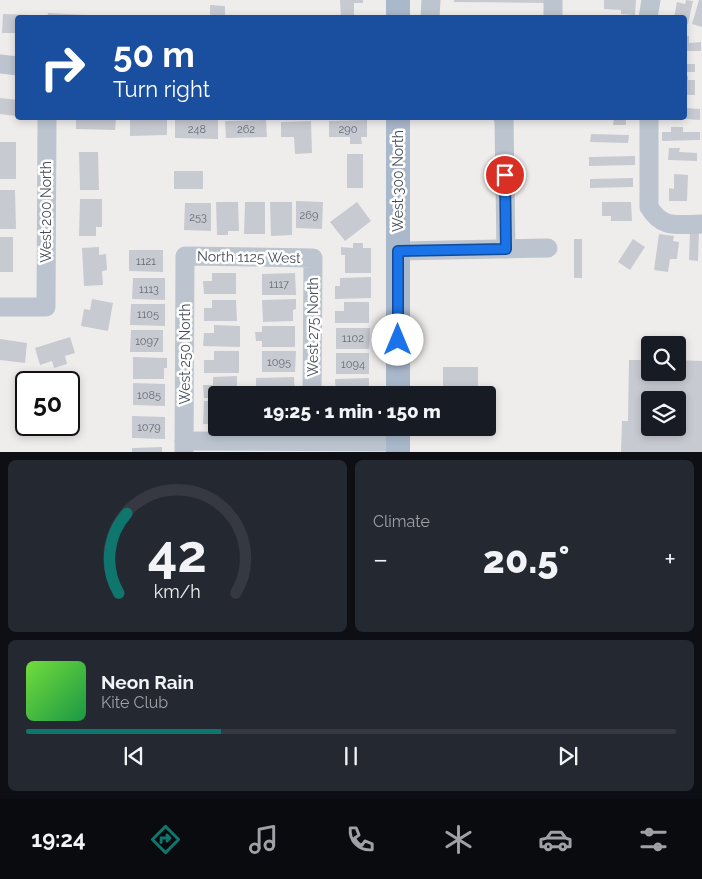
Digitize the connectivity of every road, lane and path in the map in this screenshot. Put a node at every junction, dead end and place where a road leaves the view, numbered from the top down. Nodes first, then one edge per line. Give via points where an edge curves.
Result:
1 (398, 0) edge
2 (431, 0) edge
3 (553, 0) edge
4 (651, 0) edge
5 (398, 15) edge
6 (430, 15) edge
7 (553, 15) edge
8 (648, 15) edge
9 (0, 64) edge
10 (15, 66) edge
11 (47, 120) edge
12 (398, 120) edge
13 (504, 120) edge
14 (649, 120) edge
15 (702, 224) edge
16 (548, 248) dead end
17 (506, 249) junction
18 (398, 251) junction
19 (185, 256) joint
20 (313, 258) joint
21 (0, 307) edge
22 (312, 386) edge
23 (398, 386) edge
24 (291, 436) edge
25 (341, 436) edge
26 (398, 440) edge
27 (184, 446) edge

1 - 5 main road
2 - 6 street
3 - 7 street
4 - 8 street
9 - 10 street
11 - 21 street, West 200 North via 46,307
12 - 18 main road, West 300 North
13 - 17 street
14 - 15 street via 649,206 657,219 670,224
16 - 17 street
17 - 18 street
18 - 23 main road, West 300 North
19 - 20 street, North 1125 West
19 - 27 street, West 250 North
20 - 22 street, West 275 North
24 - 27 street
25 - 26 street

